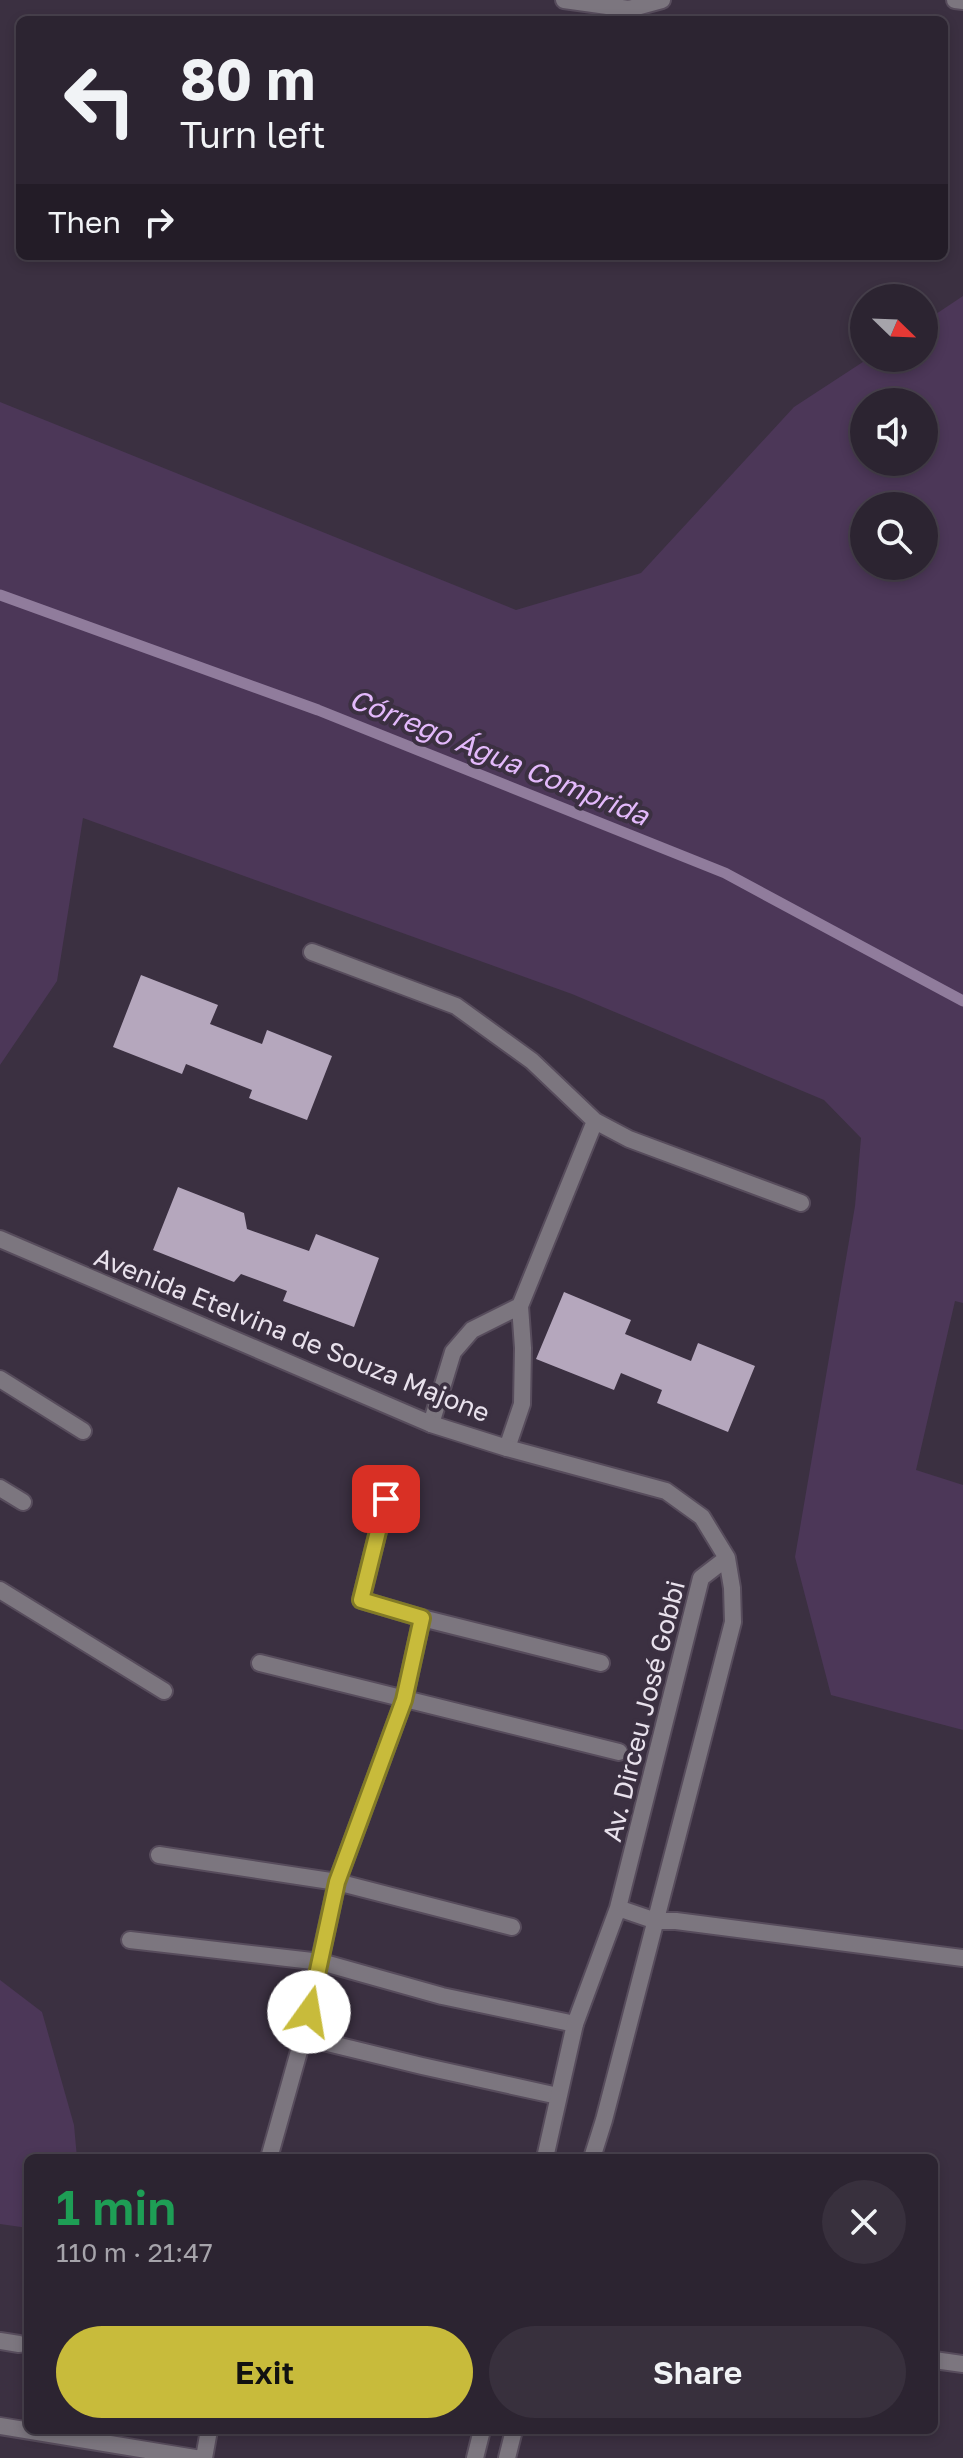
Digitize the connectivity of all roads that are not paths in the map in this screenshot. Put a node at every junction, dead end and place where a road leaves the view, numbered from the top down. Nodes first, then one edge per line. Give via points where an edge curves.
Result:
1 (564, 0) edge
2 (662, 0) edge
3 (955, 0) edge
4 (963, 1) edge
5 (312, 952) dead end
6 (595, 1121) junction
7 (801, 1203) dead end
8 (0, 1239) edge
9 (520, 1306) junction
10 (0, 1379) edge
11 (431, 1424) junction
12 (83, 1431) dead end
13 (507, 1448) junction
14 (0, 1488) edge
15 (386, 1499) dead end
16 (23, 1502) dead end
17 (727, 1558) junction
18 (0, 1590) edge
19 (422, 1618) junction
20 (260, 1663) dead end
21 (601, 1663) dead end
22 (164, 1691) dead end
23 (404, 1700) junction
24 (619, 1752) dead end
25 (159, 1855) dead end
26 (337, 1882) junction
27 (618, 1908) junction
28 (656, 1921) junction
29 (512, 1927) dead end
30 (130, 1940) dead end
31 (963, 1958) edge
32 (321, 1962) junction
33 (575, 2024) junction
34 (303, 2037) junction
35 (558, 2096) junction
36 (270, 2154) edge
37 (546, 2154) edge
38 (593, 2154) edge
39 (0, 2341) edge
40 (19, 2344) dead end
41 (938, 2361) edge
42 (963, 2364) edge
43 (0, 2426) edge
44 (24, 2430) edge
45 (49, 2434) edge
46 (208, 2434) edge
47 (481, 2434) edge
48 (513, 2434) edge
49 (195, 2458) edge
50 (204, 2458) edge
51 (475, 2458) edge
52 (507, 2458) edge

1 - 2 street via 629,9
3 - 4 street
5 - 6 street via 456,1006 532,1061
6 - 7 street via 629,1139
6 - 9 street
8 - 11 street, Avenida Etelvina de Souza Majone
9 - 11 street via 472,1330 453,1352
9 - 13 street via 522,1404
10 - 12 street
11 - 13 street, Avenida Etelvina de Souza Majone
13 - 17 street, Avenida Etelvina de Souza Majone via 666,1491 702,1517
14 - 16 street
15 - 19 street via 361,1600
17 - 27 street, Av. Dirceu José Gobbi via 701,1578
17 - 28 street via 733,1622
18 - 22 street
19 - 21 street
19 - 23 street
20 - 23 street
23 - 24 street
23 - 26 street
25 - 26 street
26 - 29 street
26 - 32 street
27 - 28 street
27 - 33 street, Av. Dirceu José Gobbi
28 - 31 street
28 - 38 street
30 - 32 street
32 - 33 street via 442,1996
32 - 34 street
33 - 35 street, Av. Dirceu José Gobbi
34 - 35 street
34 - 36 street
35 - 37 street, Av. Dirceu José Gobbi
39 - 40 street
41 - 42 street
43 - 44 street
45 - 49 street
46 - 50 street
47 - 51 street
48 - 52 street

